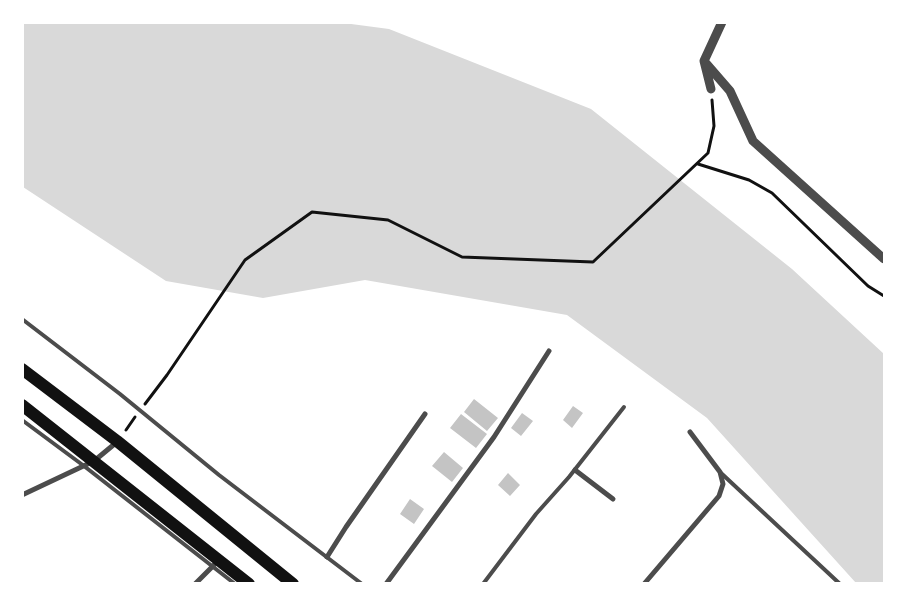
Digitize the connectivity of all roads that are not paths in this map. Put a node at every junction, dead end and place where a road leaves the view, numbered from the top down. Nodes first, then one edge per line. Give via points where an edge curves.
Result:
1 (722, 22) edge
2 (704, 61) junction
3 (712, 89) road end
4 (884, 260) edge
5 (22, 319) edge
6 (549, 351) dead end
7 (22, 370) edge
8 (22, 406) edge
9 (624, 407) dead end
10 (425, 414) dead end
11 (22, 420) edge
12 (690, 432) dead end
13 (117, 441) junction
14 (89, 463) junction
15 (575, 470) junction
16 (720, 472) junction
17 (22, 495) edge
18 (613, 499) dead end
19 (327, 557) junction
20 (216, 563) junction
21 (195, 584) edge
22 (235, 584) edge
23 (249, 584) edge
24 (293, 584) edge
25 (362, 584) edge
26 (386, 584) edge
27 (483, 584) edge
28 (644, 584) edge
29 (840, 584) edge

1 - 2 street
2 - 3 street
2 - 4 street via 730,91 752,141
5 - 19 lane
6 - 26 street via 494,437
7 - 13 main road
8 - 14 main road
9 - 15 lane
10 - 19 street
11 - 14 lane
12 - 16 street
13 - 14 street
13 - 24 main road
14 - 17 street
14 - 20 main road
15 - 18 street
15 - 27 lane via 536,514
16 - 28 street via 723,484 718,496
16 - 29 lane
19 - 25 lane
20 - 21 street
20 - 22 lane
20 - 23 main road

